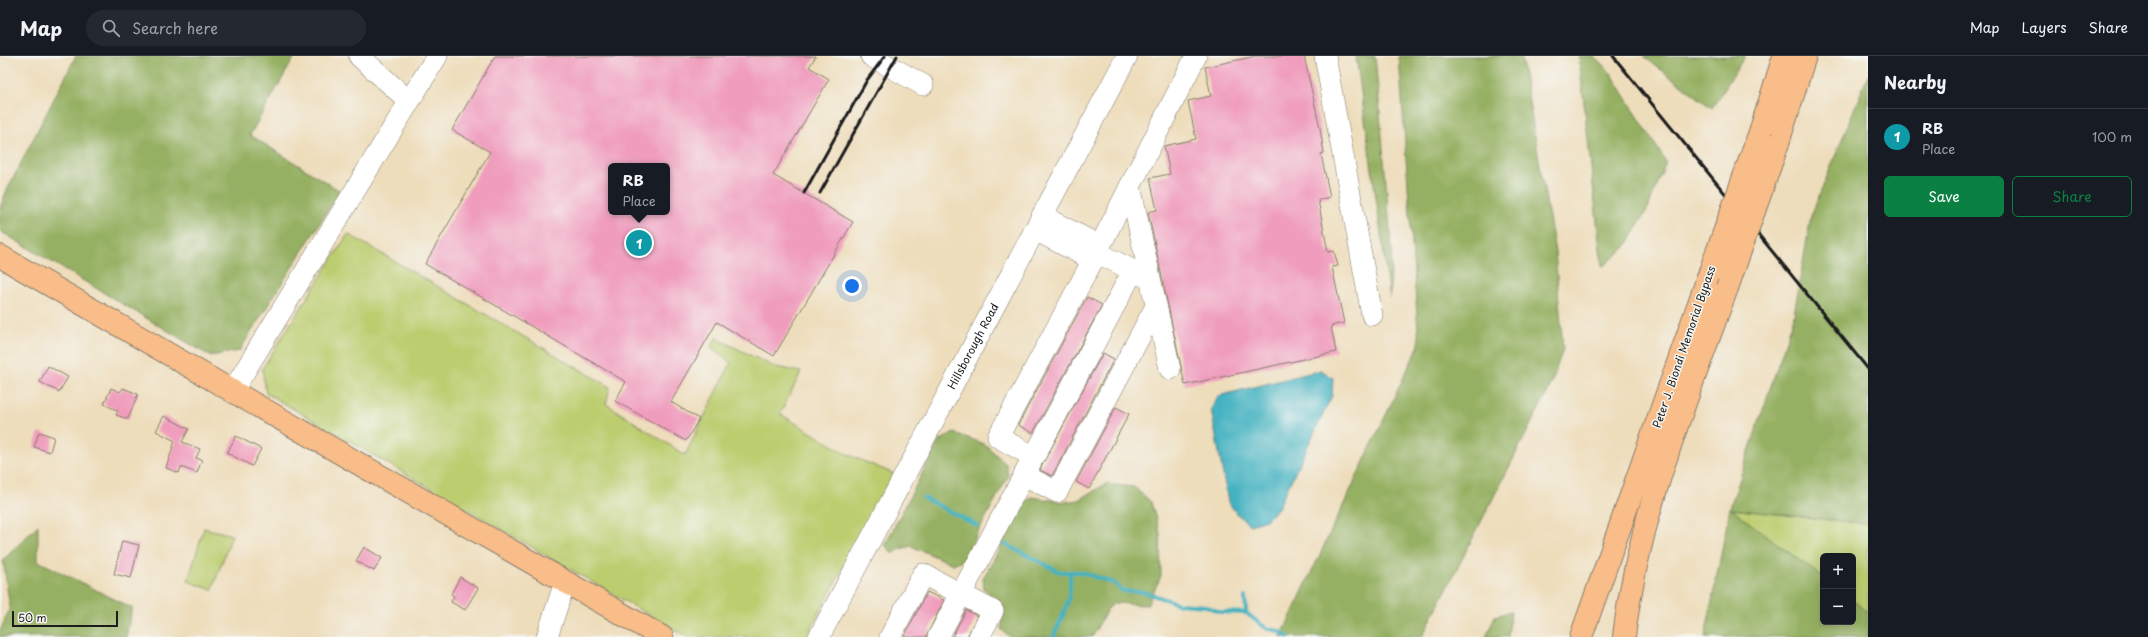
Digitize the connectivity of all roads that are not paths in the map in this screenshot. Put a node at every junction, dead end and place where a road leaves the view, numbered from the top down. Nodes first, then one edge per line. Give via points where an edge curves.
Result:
1 (359, 56) edge
2 (437, 56) edge
3 (872, 56) edge
4 (1127, 56) edge
5 (1196, 56) edge
6 (1325, 56) edge
7 (1784, 56) edge
8 (1804, 56) edge
9 (923, 85) dead end
10 (409, 101) junction
11 (1130, 186) junction
12 (1038, 223) junction
13 (1098, 254) junction
14 (0, 256) edge
15 (1142, 275) junction
16 (1156, 306) junction
17 (1372, 315) dead end
18 (1170, 369) dead end
19 (232, 392) junction
20 (1034, 456) junction
21 (1024, 475) junction
22 (565, 582) junction
23 (961, 594) junction
24 (546, 637) edge
25 (662, 637) edge
26 (819, 637) edge
27 (890, 637) edge
28 (938, 637) edge
29 (979, 637) edge
30 (1581, 637) edge
31 (1624, 637) edge

1 - 10 street
2 - 10 street
3 - 9 street
4 - 12 street, Hillsborough Road
5 - 11 street
6 - 17 street
7 - 30 main road, Peter J. Biondi Memorial Bypass, bridge via 1761,129
8 - 31 main road, Peter J. Biondi Memorial Bypass, bridge via 1778,142 1648,514 1634,568
10 - 19 street
11 - 13 street
11 - 15 street
12 - 13 street
12 - 26 street, Hillsborough Road
13 - 15 street
13 - 20 street via 998,437
14 - 19 main road
15 - 16 street
15 - 20 street
16 - 18 street
16 - 21 street via 1057,492
19 - 22 main road
20 - 21 street
21 - 23 street
22 - 24 street
22 - 25 main road
23 - 27 street via 923,574
23 - 28 street
23 - 29 street via 993,611

